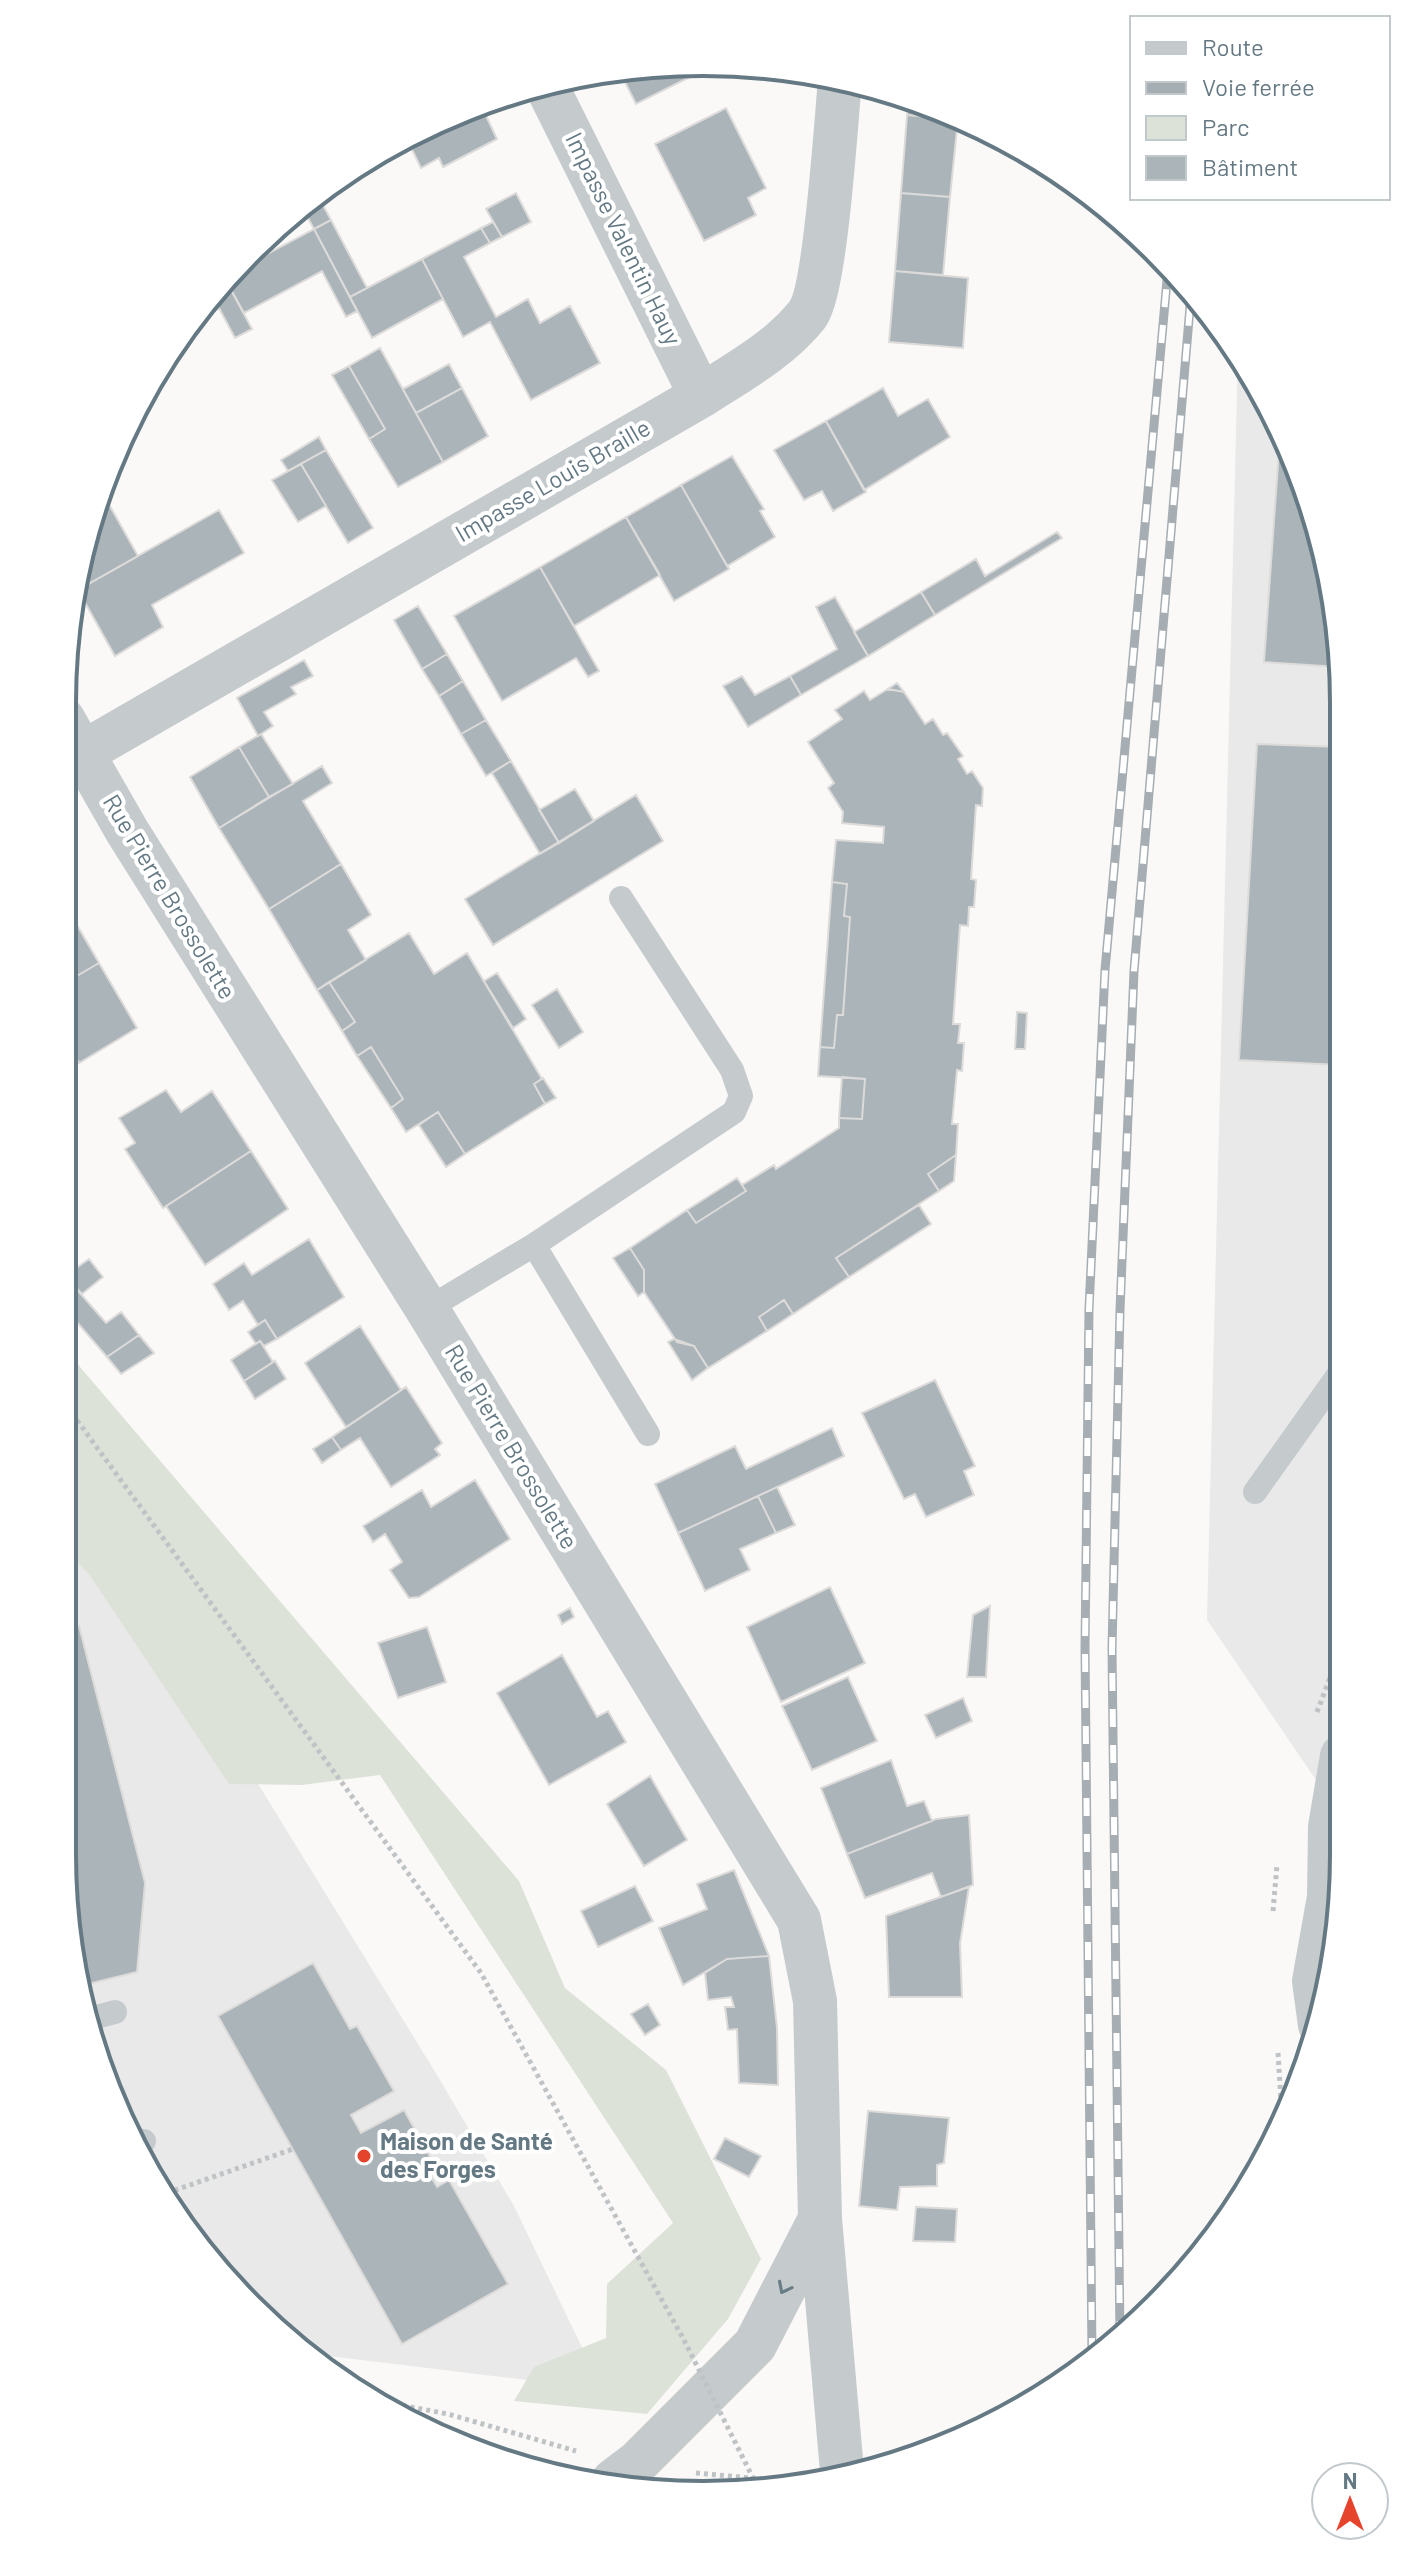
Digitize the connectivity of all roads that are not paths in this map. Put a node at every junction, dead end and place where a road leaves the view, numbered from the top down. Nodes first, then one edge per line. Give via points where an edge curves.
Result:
1 (839, 91) edge
2 (551, 95) edge
3 (701, 396) junction
4 (76, 734) edge
5 (76, 741) edge
6 (621, 898) dead end
7 (534, 1245) junction
8 (427, 1309) junction
9 (1330, 1386) edge
10 (648, 1434) dead end
11 (1255, 1492) dead end
12 (1323, 1947) edge
13 (1315, 1989) edge
14 (115, 2012) dead end
15 (97, 2017) edge
16 (820, 2219) junction
17 (842, 2465) edge
18 (620, 2476) edge

1 - 3 street, Impasse Louis Braille via 820,268 809,312 779,345
2 - 3 street, Impasse Valentin Hauy
3 - 4 street, Impasse Louis Braille
5 - 8 street, Rue Pierre Brossolette
6 - 7 lane via 732,1070 741,1096 734,1112
7 - 8 lane
7 - 10 lane
8 - 16 street, Rue Pierre Brossolette via 799,1920 815,2001
9 - 11 lane
12 - 13 street
14 - 15 lane
16 - 17 street, Rue Pierre Brossolette
16 -> 18 street, Rue Pierre Brossolette via 755,2345

